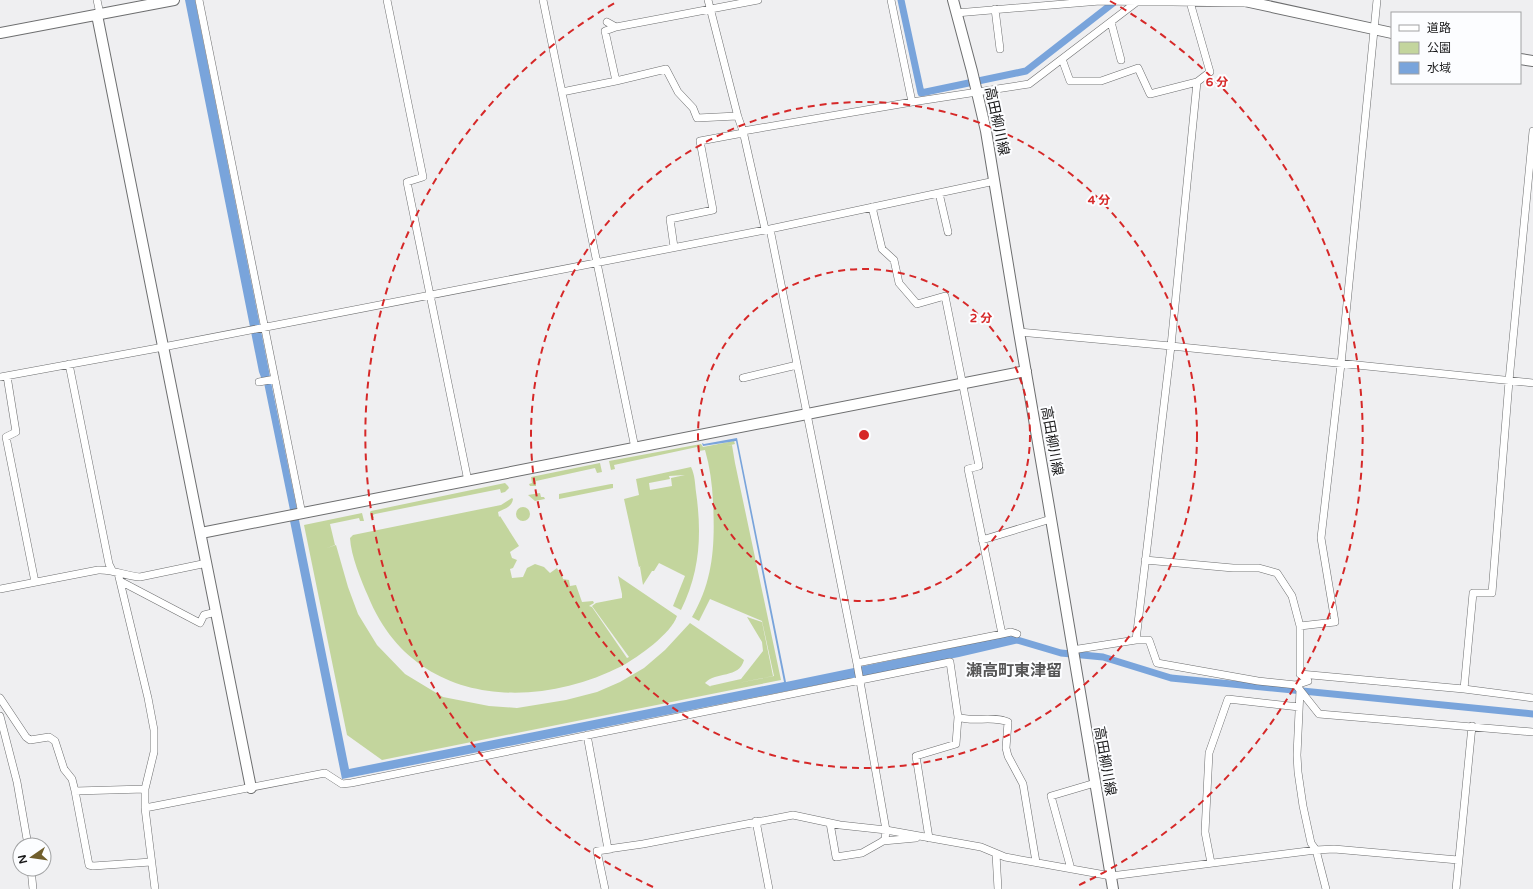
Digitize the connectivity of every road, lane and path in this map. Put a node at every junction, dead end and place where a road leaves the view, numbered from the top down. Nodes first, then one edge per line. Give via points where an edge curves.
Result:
1 (97, 0) edge
2 (174, 0) edge
3 (199, 0) edge
4 (387, 0) edge
5 (543, 0) edge
6 (708, 0) edge
7 (758, 0) edge
8 (890, 0) edge
9 (953, 0) edge
10 (1377, 0) edge
11 (1104, 1) edge
12 (1134, 1) junction
13 (1244, 1) edge
14 (735, 2) edge
15 (1190, 2) junction
16 (710, 9) junction
17 (995, 10) junction
18 (956, 13) junction
19 (98, 14) junction
20 (607, 22) dead end
21 (1111, 22) junction
22 (616, 27) junction
23 (1373, 29) junction
24 (0, 33) edge
25 (1391, 33) edge
26 (1000, 49) dead end
27 (1062, 59) junction
28 (1521, 59) edge
29 (1121, 60) dead end
30 (1533, 61) edge
31 (616, 81) junction
32 (1197, 82) junction
33 (977, 91) junction
34 (562, 92) junction
35 (912, 102) junction
36 (738, 116) junction
37 (743, 132) junction
38 (1533, 132) edge
39 (995, 181) junction
40 (939, 193) junction
41 (872, 207) junction
42 (768, 229) junction
43 (948, 232) dead end
44 (674, 247) junction
45 (596, 262) junction
46 (430, 294) junction
47 (263, 327) junction
48 (1019, 332) junction
49 (1171, 346) junction
50 (163, 347) junction
51 (69, 364) junction
52 (1341, 364) junction
53 (797, 365) junction
54 (1026, 371) junction
55 (4, 376) edge
56 (743, 378) dead end
57 (273, 379) junction
58 (1509, 380) junction
59 (261, 382) dead end
60 (963, 383) junction
61 (1533, 383) edge
62 (807, 414) junction
63 (635, 448) junction
64 (468, 481) junction
65 (301, 514) junction
66 (1051, 519) junction
67 (201, 533) junction
68 (982, 540) junction
69 (1145, 560) junction
70 (206, 563) junction
71 (115, 572) junction
72 (120, 581) junction
73 (35, 582) junction
74 (0, 590) edge
75 (216, 612) junction
76 (1300, 626) junction
77 (1002, 634) junction
78 (1017, 634) dead end
79 (1136, 640) junction
80 (1072, 650) junction
81 (857, 664) junction
82 (1300, 674) junction
83 (860, 680) junction
84 (1298, 687) junction
85 (1464, 689) junction
86 (0, 698) edge
87 (1533, 698) edge
88 (1299, 707) junction
89 (0, 716) edge
90 (958, 717) junction
91 (1472, 726) junction
92 (1533, 732) edge
93 (587, 735) junction
94 (1095, 784) junction
95 (251, 788) junction
96 (145, 789) junction
97 (75, 791) junction
98 (145, 808) junction
99 (756, 821) junction
100 (830, 823) junction
101 (886, 830) junction
102 (27, 837) edge
103 (927, 837) junction
104 (882, 841) junction
105 (611, 849) junction
106 (1316, 850) junction
107 (996, 854) junction
108 (1458, 860) junction
109 (151, 862) junction
110 (1036, 862) junction
111 (1211, 863) junction
112 (1071, 869) junction
113 (1111, 876) junction
114 (32, 877) edge
115 (33, 889) edge
116 (155, 889) edge
117 (605, 889) edge
118 (769, 889) edge
119 (998, 889) edge
120 (1113, 889) edge
121 (1326, 889) edge
122 (1456, 889) edge

1 - 19 street
2 - 19 street
3 - 47 street
4 - 46 street via 423,177 407,182
5 - 34 street
6 - 16 street
7 - 14 street
8 - 35 street
9 - 18 street, 高田柳川線
10 - 23 street
11 - 12 street
11 - 17 street
12 - 15 street
12 - 21 street
13 - 15 street
13 - 23 street
14 - 16 street
15 - 32 street via 1210,72
16 - 22 street
16 - 36 street
17 - 18 street
17 - 26 street
18 - 33 street, 高田柳川線
19 - 24 street
19 - 50 street
20 - 22 street
21 - 27 street
21 - 29 street
22 - 31 street via 605,31
23 - 25 street
23 - 52 street
27 - 32 street via 1070,81 1101,81 1138,68 1150,94
27 - 33 street via 1029,84
28 - 30 street
31 - 34 street
31 - 36 street via 666,69 678,92 693,108 697,118
32 - 49 street
33 - 35 street
33 - 39 street, 高田柳川線
34 - 45 street
35 - 37 street
36 - 37 street
37 - 42 street
37 - 44 street via 700,141 713,210 670,219
38 - 58 street
39 - 40 street
39 - 48 street, 高田柳川線
40 - 41 street
40 - 43 street
41 - 42 street
41 - 60 street via 882,249 894,260 899,283 917,304 945,296
42 - 44 street
42 - 53 street
44 - 45 street
45 - 46 street
45 - 63 street
46 - 47 street
46 - 64 street
47 - 50 street
47 - 57 street
48 - 49 street
48 - 54 street, 高田柳川線
49 - 52 street
49 - 69 street
50 - 51 street
50 - 67 street
51 - 55 street
51 - 71 street via 109,564
52 - 58 street
52 - 76 street via 1321,538 1335,622
53 - 56 street
53 - 62 street
54 - 60 street
54 - 66 street, 高田柳川線
55 - 73 street via 16,432 6,437
57 - 59 street
57 - 65 street
58 - 61 street
58 - 85 street via 1492,594 1473,593
60 - 62 street
60 - 68 street via 979,466 968,469
62 - 63 street
62 - 81 street
63 - 64 street
64 - 65 street
65 - 67 street
66 - 68 street
66 - 80 street, 高田柳川線
67 - 70 street
68 - 77 street
69 - 76 street via 1259,568 1277,573 1292,596
69 - 79 street
70 - 71 street via 140,577
70 - 75 street
71 - 72 street
71 - 73 street via 98,570
72 - 75 street via 200,623 204,615
72 - 96 street via 154,730 154,752
73 - 74 street
75 - 95 street
76 - 82 street
77 - 78 street
77 - 81 street
79 - 80 street
79 - 84 street via 1149,640 1157,663
80 - 94 street, 高田柳川線
81 - 83 street
82 - 84 street via 1308,681
82 - 85 street
83 - 90 street via 950,662
83 - 93 street
83 - 101 street
84 - 88 street
84 - 91 street via 1318,714
85 - 87 street
86 - 97 street via 26,737 30,740 49,737 55,741 64,769 72,779
88 - 106 street via 1298,772 1311,843
88 - 111 street via 1228,699 1209,753 1205,832
89 - 102 street via 17,782
90 - 103 street via 956,744 916,756
90 - 110 street via 998,718 1008,722 1006,748 1023,784
91 - 92 street
91 - 108 street
93 - 95 street via 351,783 342,784 325,773
93 - 105 street via 608,849
94 - 112 street via 1051,796
94 - 113 street, 高田柳川線
95 - 98 street
96 - 97 street
96 - 98 street
97 - 109 street via 89,864 93,866
98 - 109 street
99 - 100 street via 793,815
99 - 105 street
99 - 118 street
100 - 101 street
100 - 104 street via 836,857 862,853
101 - 103 street
101 - 104 street via 885,840
103 - 104 street
103 - 107 street via 985,848
105 - 117 street via 597,851
106 - 108 street via 1334,849
106 - 111 street
106 - 121 street
107 - 110 street
107 - 119 street
108 - 122 street
109 - 116 street
110 - 112 street
111 - 113 street
112 - 113 street
113 - 120 street, 高田柳川線
114 - 115 street

